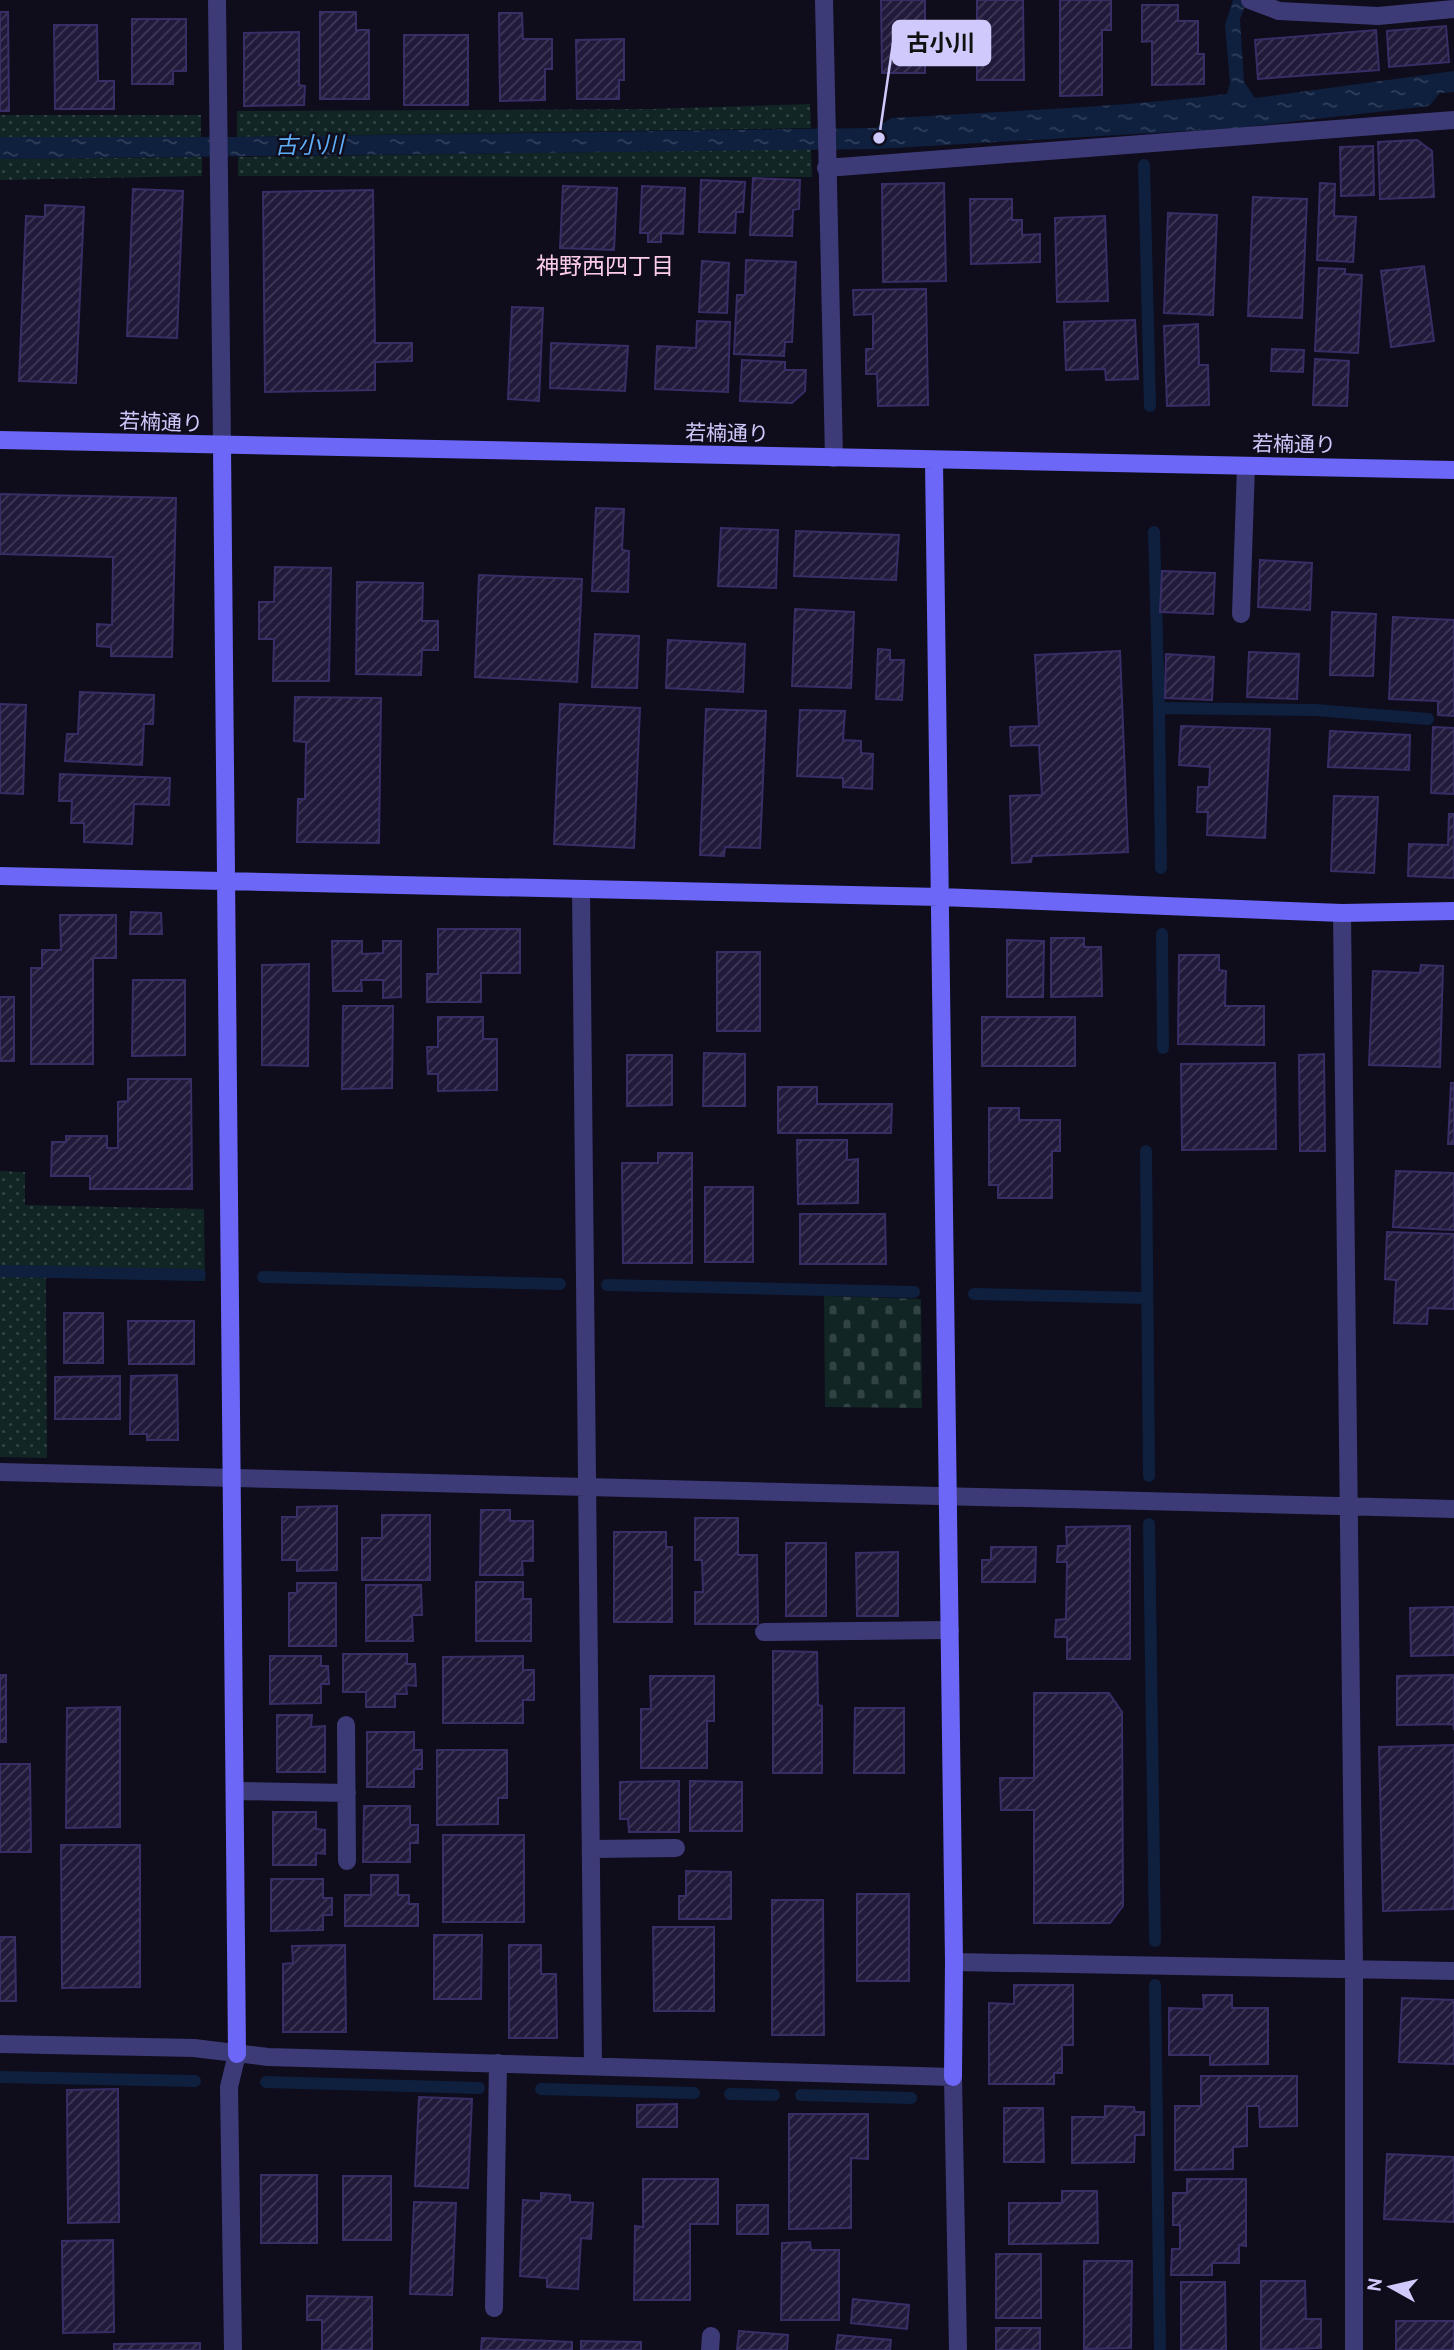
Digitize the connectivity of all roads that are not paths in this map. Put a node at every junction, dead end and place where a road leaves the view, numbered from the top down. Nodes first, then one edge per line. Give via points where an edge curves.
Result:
1 (217, 0) edge
2 (824, 0) edge
3 (1252, 2) edge
4 (1454, 9) edge
5 (1454, 120) edge
6 (826, 168) junction
7 (0, 440) edge
8 (222, 446) junction
9 (834, 458) junction
10 (934, 461) junction
11 (1246, 466) junction
12 (1454, 470) edge
13 (1241, 614) dead end
14 (0, 876) edge
15 (225, 880) junction
16 (580, 889) junction
17 (940, 897) junction
18 (1454, 911) edge
19 (1342, 912) junction
20 (0, 1472) edge
21 (232, 1478) junction
22 (588, 1486) junction
23 (948, 1496) junction
24 (1349, 1507) junction
25 (1454, 1509) edge
26 (950, 1630) junction
27 (764, 1632) dead end
28 (346, 1725) dead end
29 (235, 1791) junction
30 (347, 1793) junction
31 (676, 1848) dead end
32 (591, 1849) junction
33 (347, 1860) dead end
34 (954, 1962) junction
35 (1354, 1969) junction
36 (1454, 1971) edge
37 (0, 2044) edge
38 (237, 2054) junction
39 (498, 2063) junction
40 (593, 2066) junction
41 (953, 2077) junction
42 (494, 2308) dead end
43 (233, 2350) edge
44 (958, 2350) edge
45 (1354, 2350) edge

1 - 8 street
2 - 6 street
3 - 4 street via 1279,11 1378,16
5 - 6 street
6 - 9 street
7 - 8 street, 若楠通り
8 - 9 street, 若楠通り
8 - 15 street
9 - 10 street, 若楠通り
10 - 11 street, 若楠通り
10 - 17 street
11 - 12 street, 若楠通り
11 - 13 street
14 - 15 street
15 - 16 street
15 - 21 street
16 - 17 street
16 - 22 street
17 - 19 street
17 - 23 street
18 - 19 street
19 - 24 street
20 - 21 street
21 - 22 street
21 - 29 street
22 - 23 street
22 - 32 street
23 - 24 street
23 - 26 street
24 - 25 street
24 - 35 street
26 - 27 street
26 - 34 street
28 - 30 street
29 - 30 street
29 - 38 street
30 - 33 street
31 - 32 street
32 - 40 street
34 - 35 street
34 - 41 street
35 - 36 street
35 - 45 street
37 - 38 street via 194,2048
38 - 39 street
38 - 43 street via 229,2087
39 - 40 street
39 - 42 street
40 - 41 street
41 - 44 street

